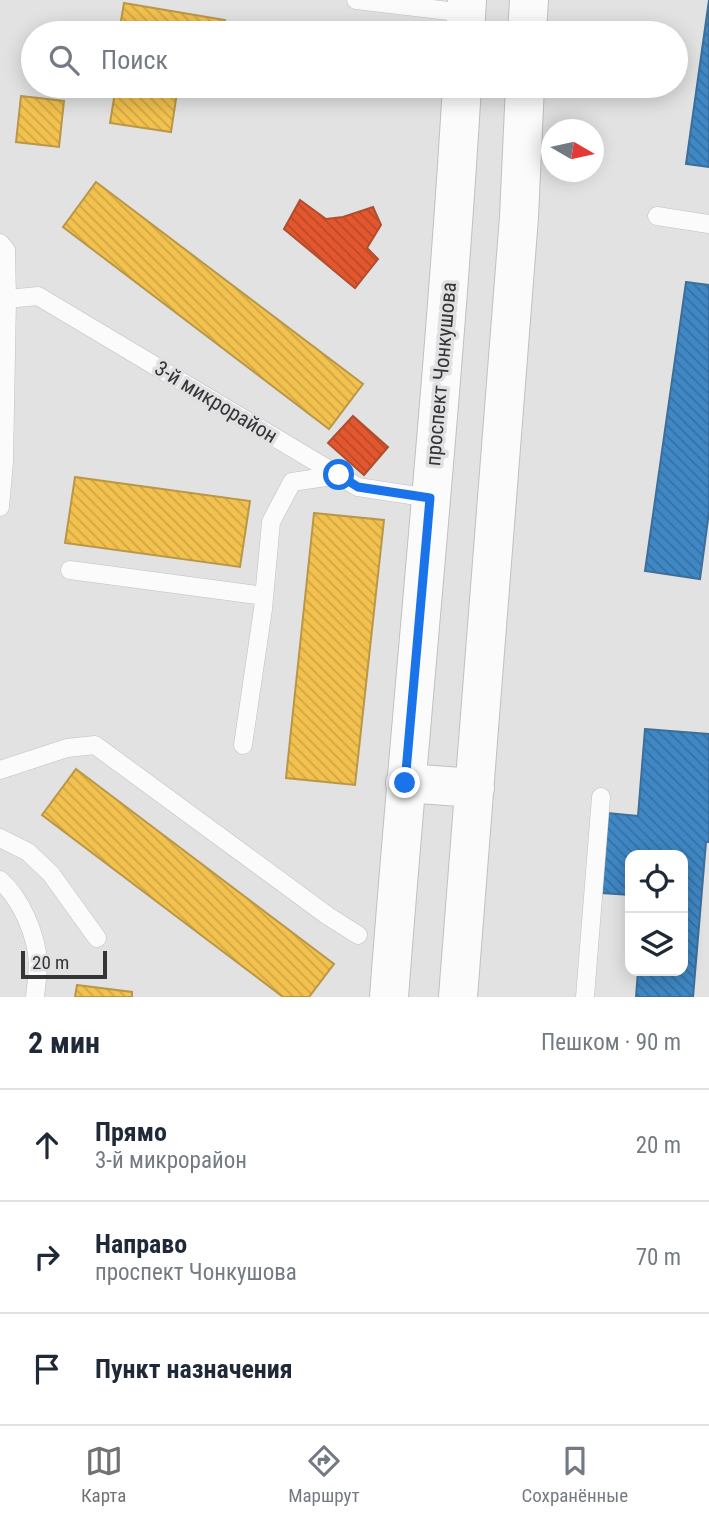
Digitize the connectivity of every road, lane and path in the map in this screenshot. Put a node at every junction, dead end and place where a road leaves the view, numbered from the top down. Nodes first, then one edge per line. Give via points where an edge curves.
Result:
1 (356, 0) edge
2 (529, 0) edge
3 (466, 16) edge
4 (528, 21) edge
5 (461, 98) edge
6 (524, 98) edge
7 (657, 216) dead end
8 (709, 224) edge
9 (0, 243) edge
10 (4, 301) edge
11 (339, 475) junction
12 (430, 498) junction
13 (0, 507) edge
14 (70, 569) dead end
15 (264, 596) junction
16 (243, 745) dead end
17 (0, 770) edge
18 (405, 783) junction
19 (475, 788) junction
20 (601, 797) dead end
21 (0, 838) edge
22 (0, 880) edge
23 (358, 935) dead end
24 (97, 938) dead end
25 (35, 997) edge
26 (390, 997) edge
27 (458, 997) edge
28 (585, 997) edge

1 - 3 lane
2 - 4 main road
5 - 12 main road, проспект Чонкушова
6 - 19 main road
7 - 8 lane
9 - 10 lane via 6,250
10 - 11 lane, 3-й микрорайон via 38,296
10 - 13 lane
11 - 12 lane, 3-й микрорайон via 358,487
11 - 15 lane via 292,482 271,523
12 - 18 main road, проспект Чонкушова
14 - 15 lane
15 - 16 lane
17 - 23 lane via 66,748 95,745
18 - 19 main road
18 - 26 main road, проспект Чонкушова
19 - 27 main road
20 - 28 lane
21 - 24 lane via 28,852 51,874
22 - 25 lane via 22,907 32,935 38,962

